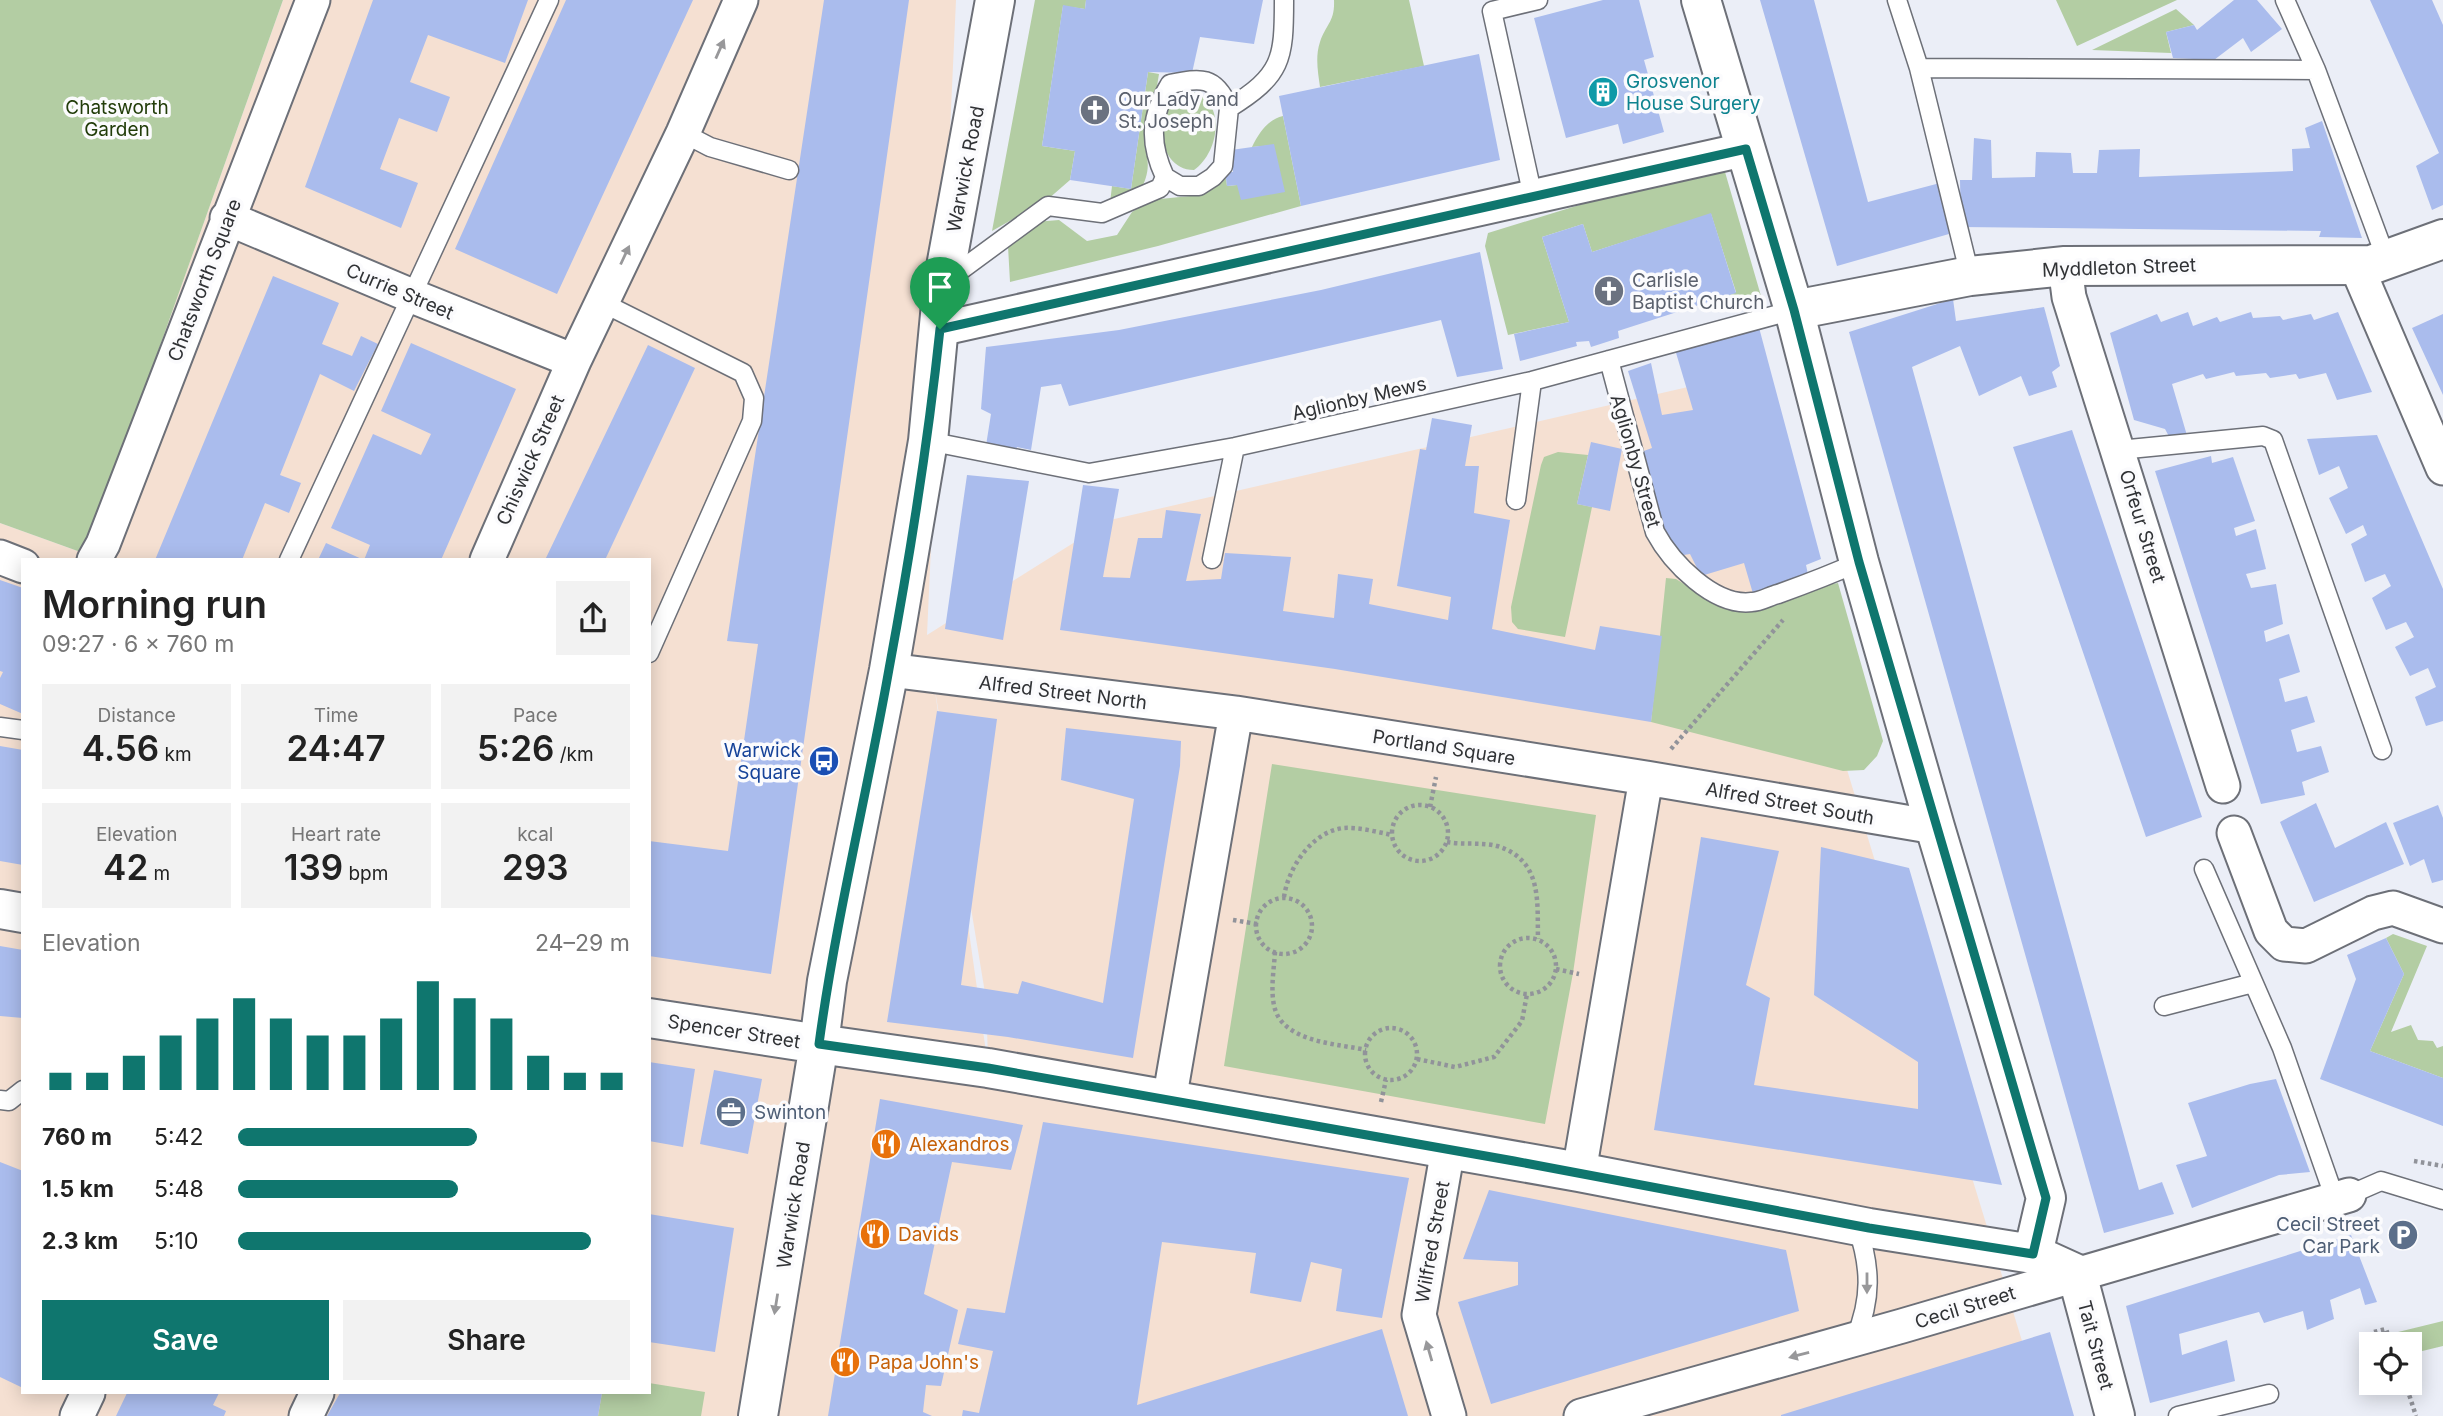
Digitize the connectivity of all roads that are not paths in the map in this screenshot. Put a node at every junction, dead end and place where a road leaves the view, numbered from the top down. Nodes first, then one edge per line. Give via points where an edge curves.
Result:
1 (313, 0) edge
2 (549, 0) edge
3 (741, 0) edge
4 (995, 0) edge
5 (1284, 0) edge
6 (1538, 0) edge
7 (1701, 0) edge
8 (1897, 0) edge
9 (2285, 0) edge
10 (1919, 68) junction
11 (2316, 70) junction
12 (1229, 108) junction
13 (683, 133) junction
14 (1746, 149) junction
15 (789, 170) dead end
16 (1166, 177) junction
17 (1533, 197) junction
18 (227, 218) junction
19 (2443, 239) edge
20 (2372, 263) junction
21 (2065, 266) junction
22 (1970, 276) junction
23 (943, 284) junction
24 (412, 296) junction
25 (603, 303) junction
26 (1794, 310) junction
27 (940, 329) junction
28 (1609, 360) junction
29 (574, 361) junction
30 (1532, 381) junction
31 (928, 441) junction
32 (1235, 447) junction
33 (2119, 450) junction
34 (2443, 468) edge
35 (1516, 500) dead end
36 (0, 558) edge
37 (94, 558) edge
38 (290, 558) edge
39 (487, 558) edge
40 (1212, 559) dead end
41 (1859, 562) junction
42 (21, 565) edge
43 (651, 648) edge
44 (889, 670) junction
45 (1236, 713) junction
46 (0, 727) edge
47 (21, 730) edge
48 (2382, 750) dead end
49 (1646, 778) junction
50 (2223, 786) dead end
51 (1935, 827) junction
52 (2234, 833) dead end
53 (2204, 869) dead end
54 (0, 909) edge
55 (21, 913) edge
56 (2443, 926) edge
57 (2253, 983) junction
58 (2164, 1006) dead end
59 (651, 1018) edge
60 (819, 1044) junction
61 (21, 1092) edge
62 (0, 1100) edge
63 (1168, 1101) junction
64 (1448, 1149) junction
65 (1579, 1172) junction
66 (2342, 1197) junction
67 (2443, 1200) edge
68 (1857, 1226) junction
69 (2033, 1254) junction
70 (2077, 1274) junction
71 (1856, 1339) junction
72 (88, 1394) edge
73 (317, 1394) edge
74 (2269, 1394) dead end
75 (77, 1416) edge
76 (306, 1416) edge
77 (758, 1416) edge
78 (1448, 1416) edge
79 (1581, 1416) edge
80 (2115, 1416) edge
81 (2178, 1416) edge

1 - 18 street, Chatsworth Square
2 - 24 lane
13 -> 3 street, Chiswick Street
4 - 23 street, Warwick Road
5 - 12 lane via 1284,44 1269,80
6 - 17 lane via 1492,11
7 - 14 street
8 - 10 lane
9 - 11 lane
10 - 11 lane
10 - 22 lane
11 - 20 lane
12 - 16 lane via 1223,166 1213,177 1199,186 1180,186
12 - 16 lane via 1216,86 1199,78 1170,84 1158,103 1153,129 1156,158
13 - 15 lane via 710,147
25 -> 13 street, Chiswick Street
14 - 17 street
14 - 26 street
16 - 23 lane via 1160,188 1102,213 1048,206
17 - 27 street
18 - 24 street, Currie Street
18 - 37 street, Chatsworth Square
19 - 20 street, Myddleton Street
20 - 21 street, Myddleton Street
20 - 34 street
21 - 22 street, Myddleton Street
21 - 33 street, Orfeur Street via 2069,297
22 - 26 street, Myddleton Street
23 - 27 street, Warwick Road
24 - 29 street, Currie Street
24 - 38 lane
25 - 29 street, Chiswick Street
25 - 43 lane via 743,373 754,398 752,421
26 - 28 lane, Aglionby Mews
26 - 41 street
27 - 31 street, Warwick Road
28 - 30 lane, Aglionby Mews
28 - 41 lane, Aglionby Street via 1655,532 1665,552 1705,587 1731,600 1752,603
29 - 39 street, Chiswick Street
30 - 32 lane, Aglionby Mews
30 - 35 lane
31 - 32 lane, Aglionby Mews via 1089,473
31 - 44 street, Warwick Road
32 - 40 lane
33 - 48 lane via 2263,436 2273,440
33 - 50 street, Orfeur Street
36 - 42 street
41 - 51 street
44 - 45 street, Alfred Street North
44 - 60 street, Warwick Road via 827,981
45 - 49 street, Portland Square
45 - 63 street
46 - 47 lane
49 - 51 street, Alfred Street South
49 - 65 street
51 - 69 street via 2046,1198
52 - 56 street via 2271,931 2284,944 2306,946 2393,908
53 - 57 lane
54 - 55 street
57 - 58 lane
57 - 66 lane
59 - 60 street, Spencer Street
60 - 63 street, Spencer Street via 988,1068
60 -> 77 street, Warwick Road
61 - 62 lane via 9,1101
63 - 64 street, Spencer Street
64 - 65 street, Spencer Street
78 -> 64 street, Wilfred Street via 1419,1315
65 - 68 street, Spencer Street
66 - 67 lane via 2381,1181
66 - 70 street, Cecil Street
68 - 69 street, Spencer Street
68 -> 71 lane via 1867,1255 1867,1311
69 - 70 street, Spencer Street
70 - 71 street, Cecil Street
70 - 80 street, Tait Street
71 -> 79 street, Cecil Street
72 - 75 street
73 - 76 street
74 - 81 lane

